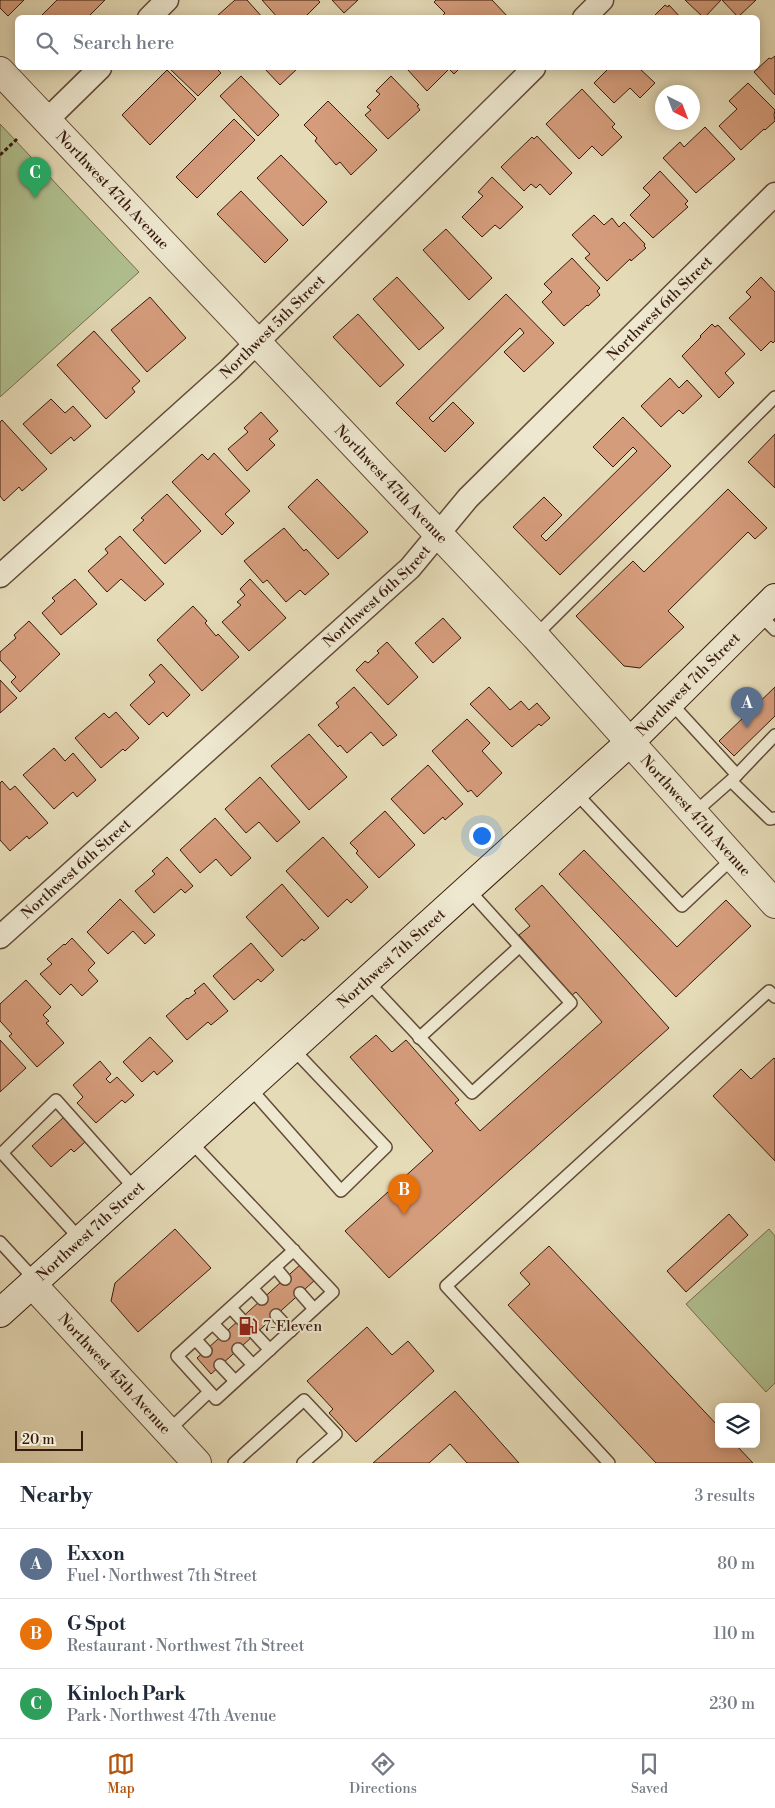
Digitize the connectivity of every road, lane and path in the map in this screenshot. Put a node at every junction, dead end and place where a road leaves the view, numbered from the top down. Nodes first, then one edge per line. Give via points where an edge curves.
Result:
1 (167, 0) edge
2 (602, 0) edge
3 (152, 15) edge
4 (587, 15) edge
5 (98, 70) edge
6 (532, 70) edge
7 (0, 72) edge
8 (47, 120) junction
9 (17, 139) dead end
10 (0, 155) edge
11 (775, 194) edge
12 (257, 343) junction
13 (775, 396) edge
14 (439, 533) junction
15 (0, 576) edge
16 (770, 614) edge
17 (535, 636) junction
18 (670, 702) junction
19 (775, 735) edge
20 (631, 741) junction
21 (734, 778) junction
22 (575, 792) junction
23 (694, 813) junction
24 (775, 818) edge
25 (734, 857) junction
26 (468, 889) junction
27 (775, 904) edge
28 (0, 936) edge
29 (519, 947) junction
30 (366, 980) junction
31 (775, 998) edge
32 (419, 1038) junction
33 (292, 1048) junction
34 (249, 1087) junction
35 (190, 1141) junction
36 (136, 1190) junction
37 (81, 1240) junction
38 (0, 1242) edge
39 (294, 1250) junction
40 (275, 1267) junction
41 (285, 1278) dead end
42 (34, 1283) junction
43 (252, 1288) junction
44 (300, 1294) dead end
45 (262, 1299) dead end
46 (231, 1308) junction
47 (314, 1309) junction
48 (0, 1313) edge
49 (276, 1315) dead end
50 (241, 1319) dead end
51 (213, 1324) junction
52 (290, 1331) junction
53 (224, 1334) dead end
54 (255, 1334) dead end
55 (196, 1340) junction
56 (206, 1350) dead end
57 (238, 1350) dead end
58 (270, 1350) junction
59 (253, 1365) junction
60 (220, 1366) dead end
61 (235, 1382) junction
62 (209, 1392) junction
63 (168, 1431) junction
64 (198, 1463) edge
65 (234, 1463) edge
66 (303, 1463) edge
67 (609, 1463) edge

1 - 3 street
2 - 4 street
5 - 8 street
6 - 12 street, Northwest 5th Street
7 - 8 street, Northwest 47th Avenue
8 - 12 street, Northwest 47th Avenue
9 - 10 path
11 - 14 street, Northwest 6th Street via 468,498
12 - 14 street, Northwest 47th Avenue
12 - 15 street, Northwest 5th Street
13 - 17 lane
14 - 17 street, Northwest 47th Avenue
14 - 28 street, Northwest 6th Street via 410,568
16 - 18 street, Northwest 7th Street
17 - 20 street, Northwest 47th Avenue
18 - 20 street, Northwest 7th Street
18 - 21 lane
19 - 21 lane
20 - 22 street, Northwest 7th Street
20 - 23 street, Northwest 47th Avenue
21 - 23 lane
21 - 24 lane via 770,819
22 - 25 lane via 682,906
22 - 26 street, Northwest 7th Street
23 - 25 street, Northwest 47th Avenue
25 - 27 street, Northwest 47th Avenue
26 - 29 lane
26 - 30 street, Northwest 7th Street
29 - 32 lane
29 - 32 lane via 571,1003 472,1093
30 - 32 lane
30 - 33 street, Northwest 7th Street
31 - 67 lane via 769,991 446,1286
33 - 34 street, Northwest 7th Street
33 - 34 lane via 386,1148 341,1191
34 - 35 street, Northwest 7th Street
35 - 36 street, Northwest 7th Street
35 - 39 lane
36 - 37 street, Northwest 7th Street
36 - 37 lane via 56,1100 2,1153
37 - 42 street, Northwest 7th Street
38 - 42 lane
39 - 40 lane
39 - 47 lane via 333,1292
40 - 41 lane
40 - 43 lane
42 - 48 street, Northwest 7th Street
42 - 63 street, Northwest 45th Avenue
43 - 45 lane
43 - 46 lane
44 - 47 lane
46 - 50 lane
46 - 51 lane
47 - 52 lane
49 - 52 lane
51 - 53 lane
51 - 55 lane
52 - 58 lane
54 - 58 lane
55 - 56 lane
55 - 62 lane via 177,1356
57 - 59 lane
58 - 59 lane
59 - 61 lane
60 - 61 lane
61 - 62 lane via 216,1399
62 - 63 lane
63 - 64 street, Northwest 45th Avenue
65 - 66 lane via 304,1400 336,1434

